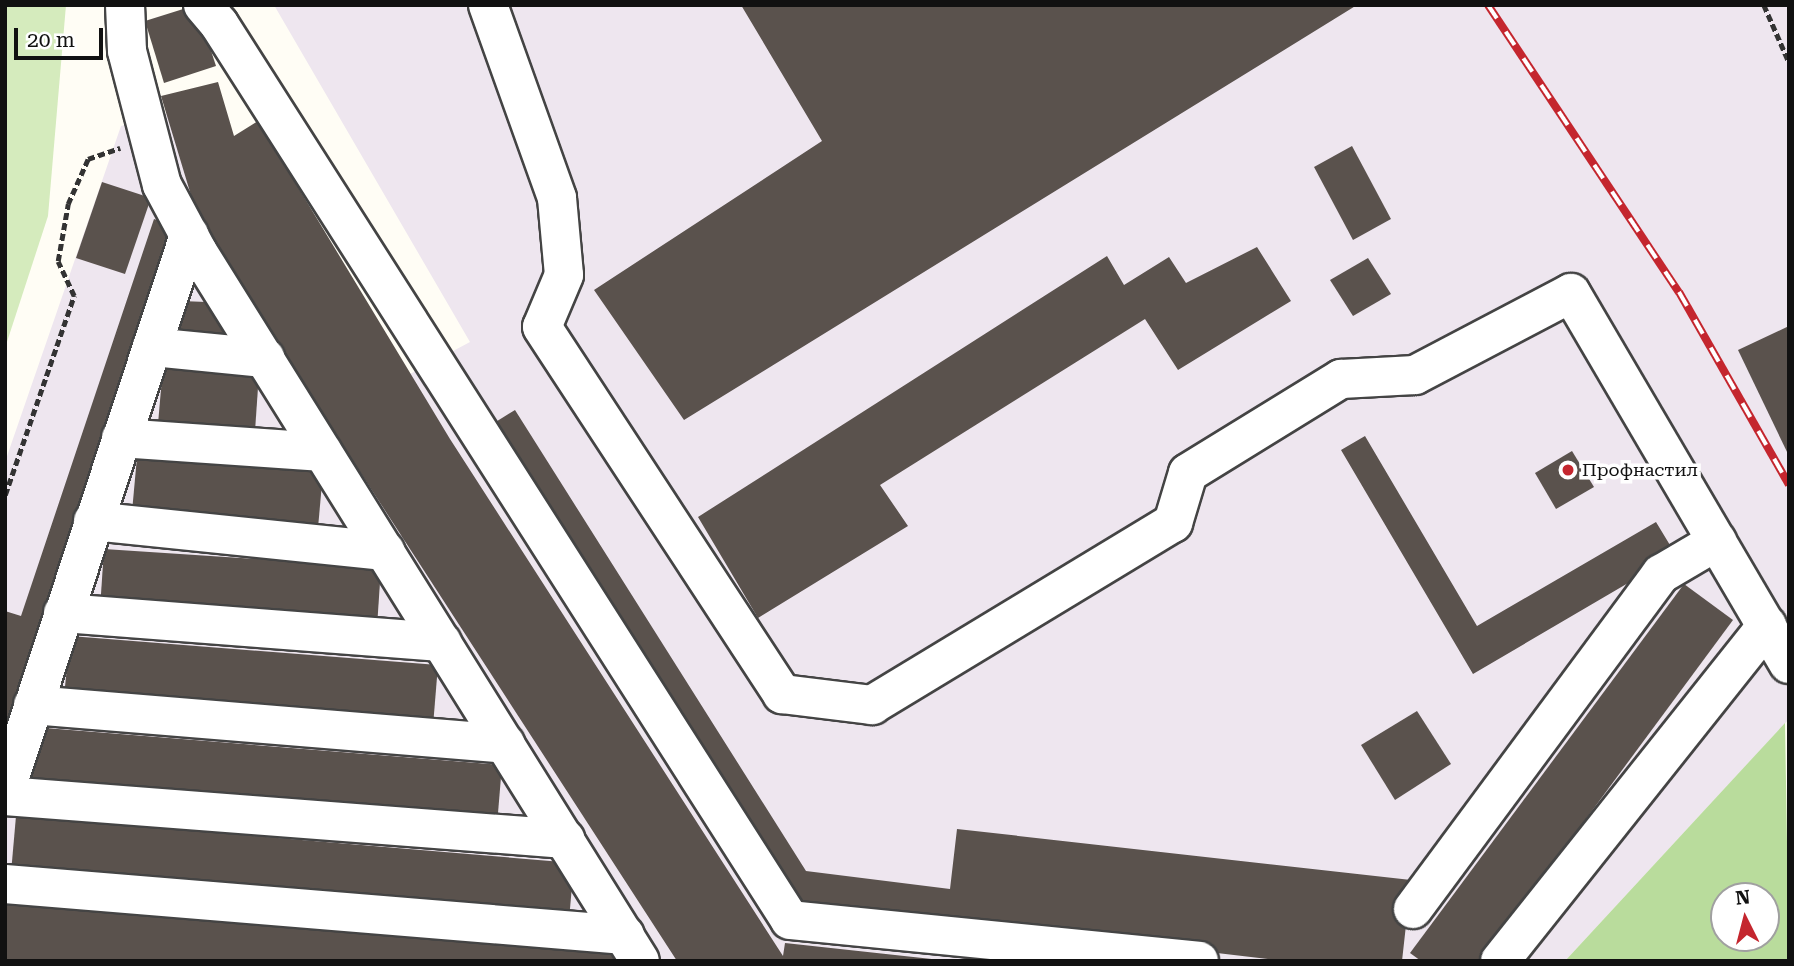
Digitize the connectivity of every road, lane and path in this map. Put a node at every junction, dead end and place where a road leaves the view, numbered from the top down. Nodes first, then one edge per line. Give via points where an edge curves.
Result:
1 (125, 5) edge
2 (203, 5) edge
3 (488, 5) edge
4 (1764, 5) edge
5 (1789, 62) edge
6 (149, 137) junction
7 (189, 235) junction
8 (152, 347) junction
9 (265, 359) junction
10 (121, 438) junction
11 (323, 452) junction
12 (5, 495) edge
13 (93, 522) junction
14 (1717, 541) junction
15 (384, 551) junction
16 (63, 613) junction
17 (1767, 625) junction
18 (442, 642) junction
19 (1789, 664) edge
20 (33, 705) junction
21 (505, 744) junction
22 (5, 794) edge
23 (565, 839) junction
24 (5, 884) edge
25 (1413, 909) dead end
26 (633, 948) edge
27 (1199, 961) edge
28 (1500, 961) edge

1 - 6 street via 127,51
2 - 27 street via 790,920
3 - 14 street via 557,198 564,275 542,327 782,694 872,705 1173,523 1188,473 1341,379 1415,375 1571,293
4 - 5 path
6 - 7 street via 162,186
6 - 12 path via 88,159 68,204 58,261 74,296
7 - 8 street
7 - 9 street
8 - 9 street
8 - 10 street
9 - 11 street
10 - 11 street
10 - 13 street
11 - 15 street
13 - 15 street
13 - 16 street
14 - 17 street
14 - 25 street via 1661,574
15 - 18 street
16 - 18 street
16 - 20 street
17 - 19 street
17 - 28 street
18 - 21 street
20 - 21 street
20 - 22 street
21 - 23 street
22 - 23 street
23 - 26 street
24 - 26 street

